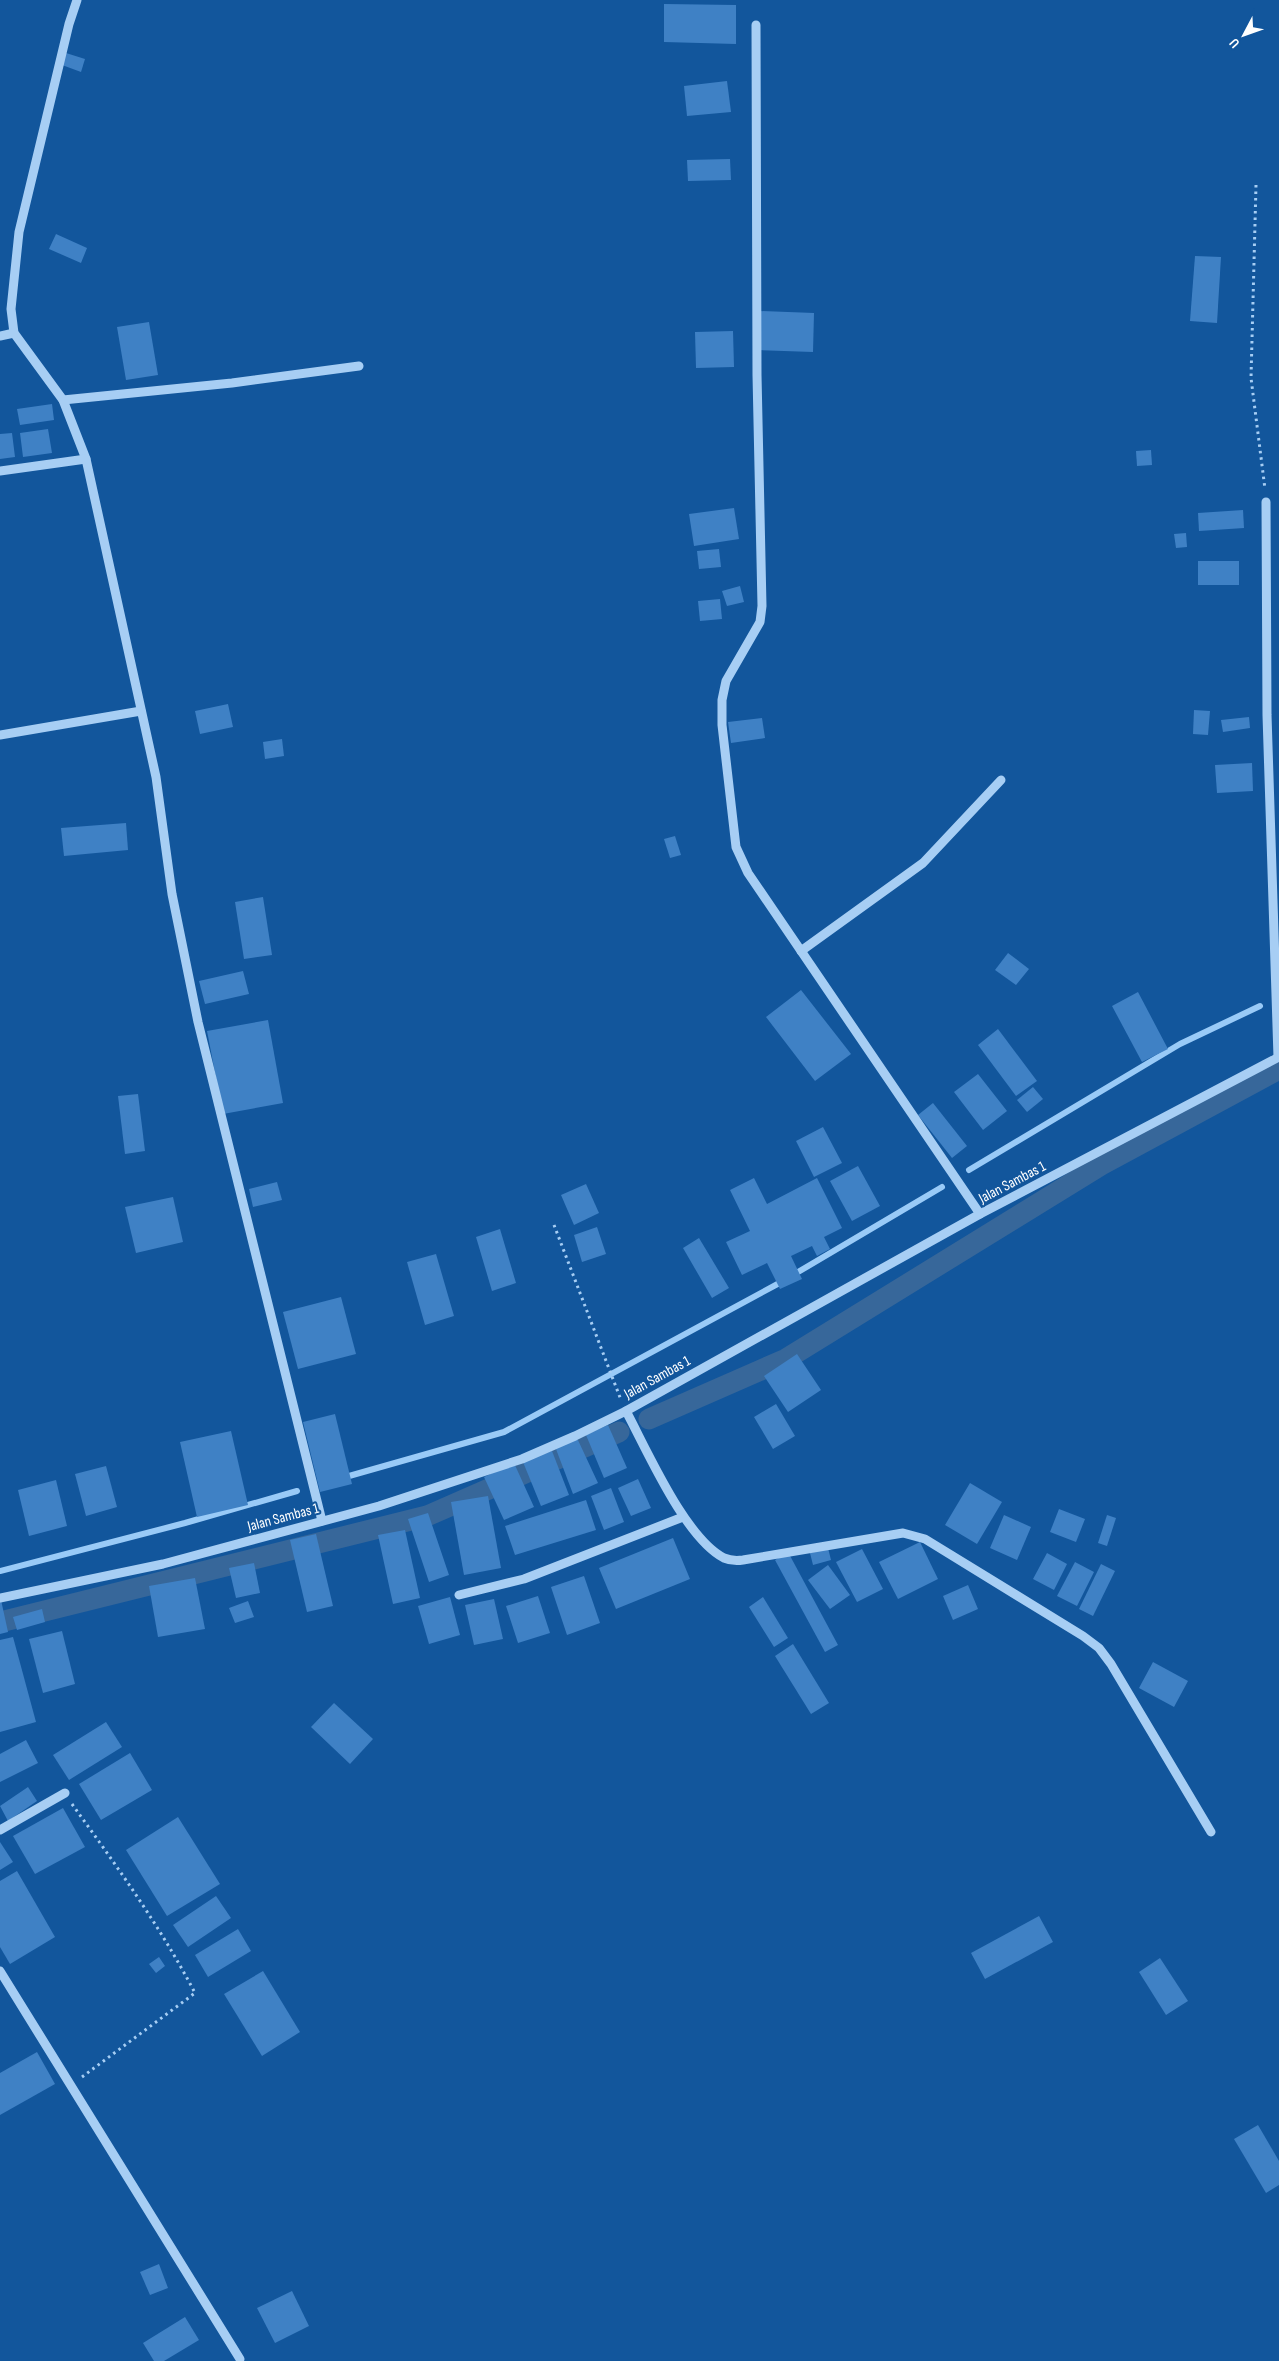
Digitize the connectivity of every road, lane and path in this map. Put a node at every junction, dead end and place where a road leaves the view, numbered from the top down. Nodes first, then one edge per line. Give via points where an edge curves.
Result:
1 (77, 0) edge
2 (756, 25) dead end
3 (1256, 185) dead end
4 (14, 333) junction
5 (0, 336) edge
6 (359, 366) dead end
7 (63, 400) junction
8 (86, 458) junction
9 (0, 471) edge
10 (1266, 502) joint
11 (142, 711) junction
12 (0, 735) edge
13 (1001, 780) dead end
14 (800, 950) junction
15 (1279, 1057) edge
16 (980, 1214) junction
17 (554, 1225) dead end
18 (626, 1411) junction
19 (683, 1516) junction
20 (322, 1521) junction
21 (459, 1596) dead end
22 (0, 1598) edge
23 (65, 1793) joint
24 (0, 1830) edge
25 (1210, 1832) dead end
26 (0, 1970) edge
27 (71, 2084) junction
28 (240, 2359) dead end

1 - 4 street via 19,232 10,308
2 - 14 street via 757,375 762,606 754,636 724,688 722,725 736,847 748,873
3 - 10 path via 1251,378
4 - 5 street
4 - 7 street
6 - 7 street via 232,384
7 - 8 street
8 - 9 street
8 - 11 street
10 - 15 street via 1267,714
11 - 12 street
11 - 20 street via 156,777 176,921 198,1022
13 - 14 street via 924,864
14 - 16 street
15 - 16 street, Jalan Sambas 1
16 - 18 street, Jalan Sambas 1
17 - 18 path
18 - 19 street
18 - 20 street, Jalan Sambas 1 via 522,1459 379,1506
19 - 21 street via 524,1579
19 - 25 street via 712,1550 732,1561 902,1534 925,1539 1099,1648
20 - 22 street, Jalan Sambas 1 via 163,1564
23 - 24 street
23 - 27 path via 116,1865 195,1993
26 - 27 street
27 - 28 street

